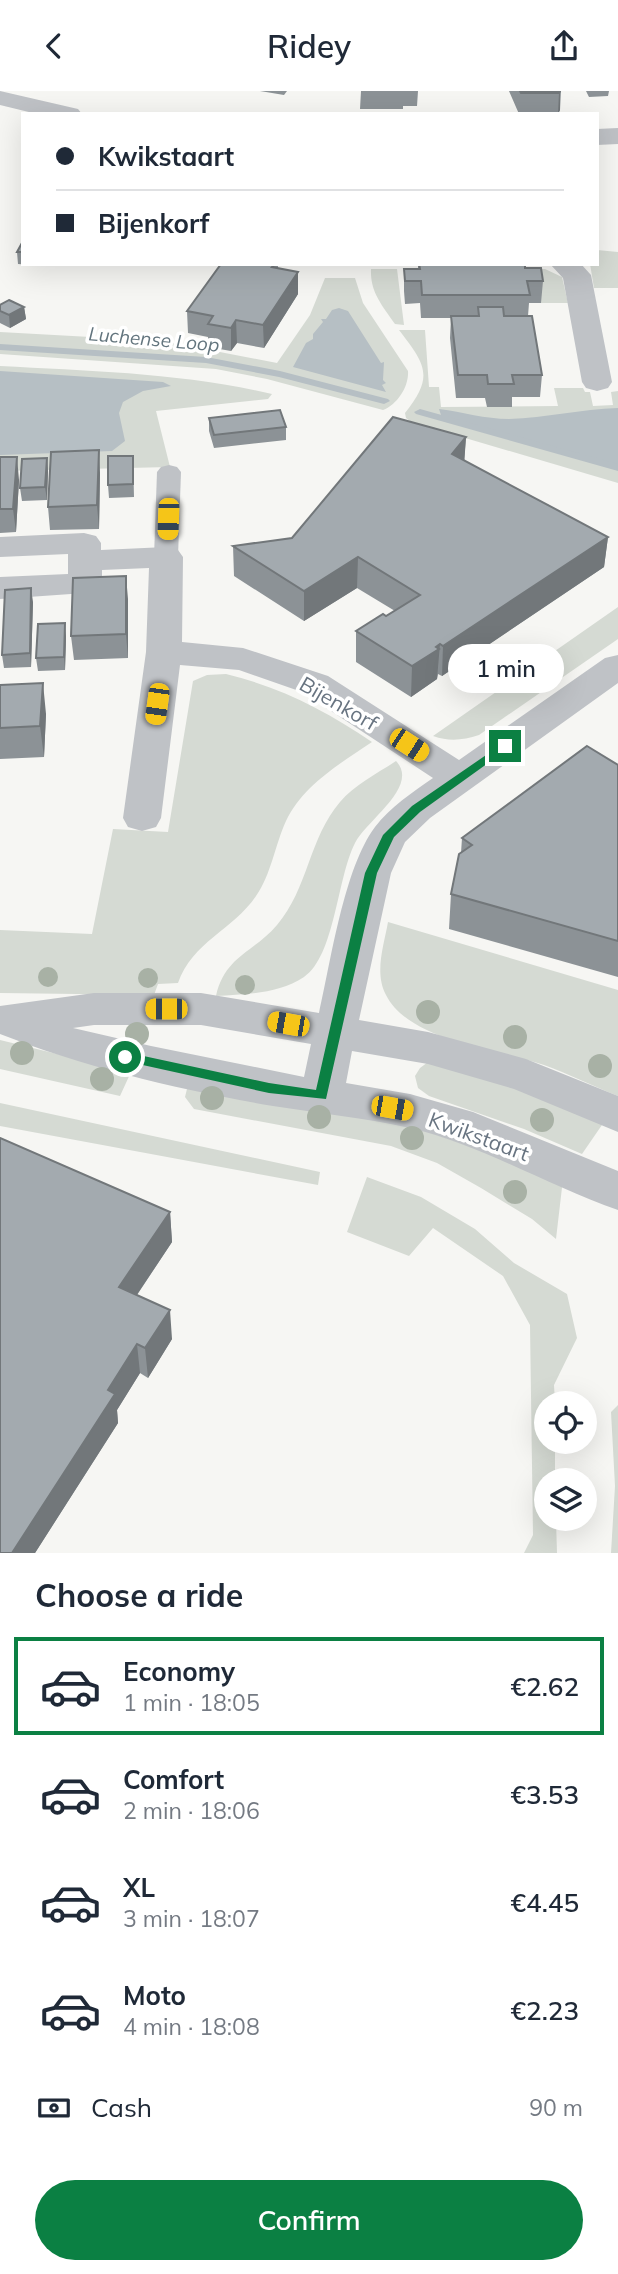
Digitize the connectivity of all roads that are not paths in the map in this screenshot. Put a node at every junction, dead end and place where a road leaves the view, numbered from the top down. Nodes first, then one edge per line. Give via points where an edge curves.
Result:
1 (0, 97) edge
2 (61, 112) edge
3 (618, 136) edge
4 (599, 137) edge
5 (566, 266) edge
6 (597, 381) dead end
7 (169, 472) dead end
8 (0, 547) edge
9 (166, 557) junction
10 (85, 562) junction
11 (0, 588) edge
12 (164, 652) junction
13 (618, 666) edge
14 (460, 778) junction
15 (142, 818) dead end
16 (4, 1020) edge
17 (335, 1030) junction
18 (321, 1096) junction
19 (618, 1115) edge
20 (618, 1191) edge

1 - 2 street
3 - 4 street
5 - 6 street via 577,275
7 - 9 lane
8 - 10 street via 85,543
9 - 10 street
9 - 12 street
10 - 11 street via 85,583
12 - 14 street, Bijenkorf via 243,659 315,684
12 - 15 street
13 - 14 street
14 - 17 street via 389,835 371,873
16 - 17 street, Kwikstaart via 94,1009 201,1009
16 - 18 street, Kwikstaart via 73,1045
17 - 18 street
17 - 19 street, Kwikstaart via 428,1048 514,1073
18 - 20 street, Kwikstaart via 410,1111 473,1131

